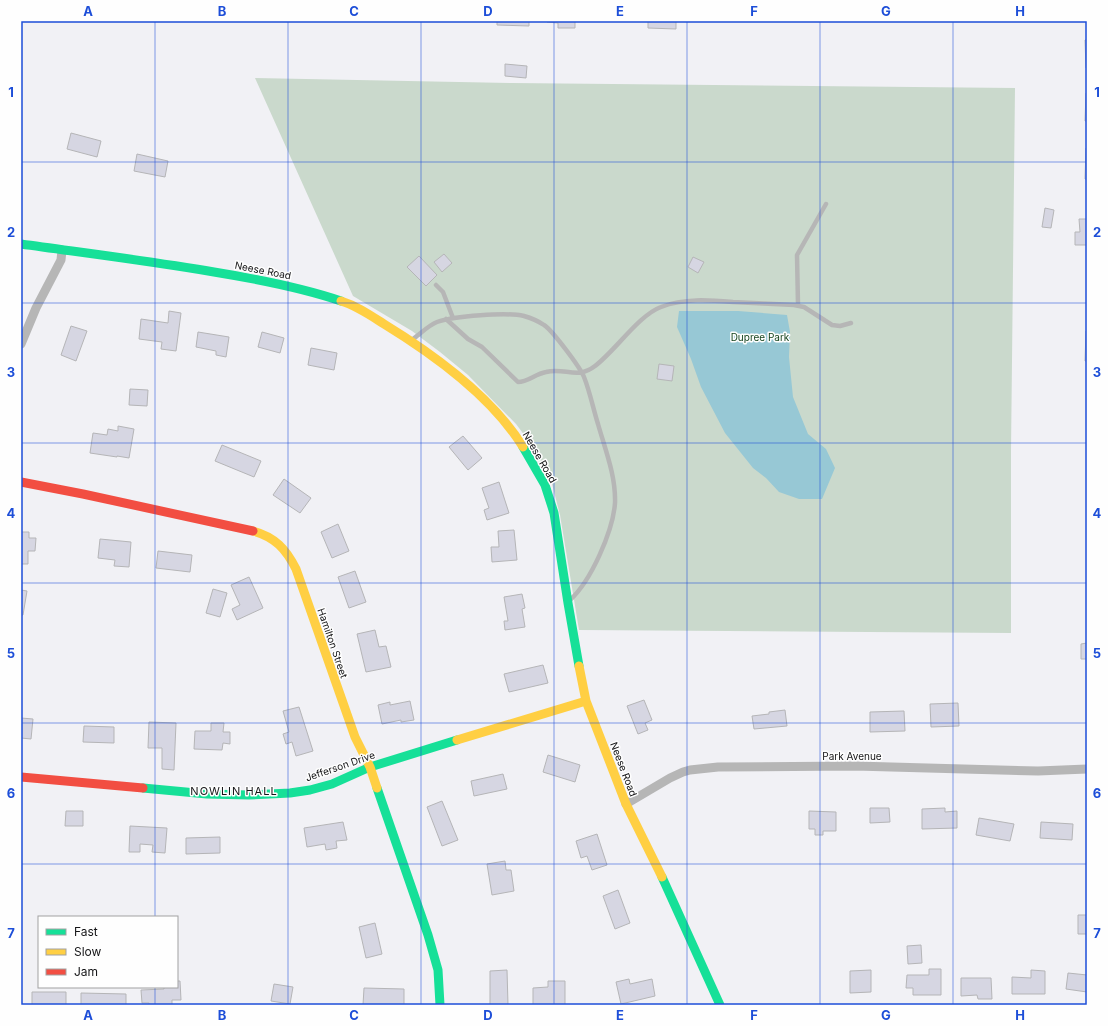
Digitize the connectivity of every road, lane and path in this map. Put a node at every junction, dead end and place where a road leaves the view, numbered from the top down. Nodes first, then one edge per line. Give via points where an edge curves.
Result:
1 (826, 204) dead end
2 (21, 244) edge
3 (62, 250) junction
4 (436, 285) dead end
5 (798, 306) junction
6 (453, 318) junction
7 (446, 319) junction
8 (851, 323) dead end
9 (411, 340) junction
10 (21, 344) edge
11 (581, 373) junction
12 (21, 482) edge
13 (568, 603) junction
14 (586, 701) junction
15 (370, 767) junction
16 (1087, 769) edge
17 (21, 777) edge
18 (626, 804) junction
19 (440, 1005) edge
20 (720, 1005) edge

1 - 5 lane via 796,255
2 - 3 street, Neese Road
3 - 9 street, Neese Road via 237,276 310,291 354,306
3 - 10 street via 61,260
4 - 6 lane via 443,292
5 - 8 lane via 804,307 832,325
5 - 11 lane via 696,300 660,307 645,317 595,366
6 - 7 lane
6 - 11 lane via 506,314 536,320 545,326 573,359
7 - 9 lane via 436,322
7 - 11 lane via 468,339 482,347 518,382 525,382 545,372
9 - 13 street, Neese Road via 460,377 497,413 522,445 545,484 554,513
11 - 13 lane via 614,479 615,504 610,529 603,546 584,584
12 - 15 street, Hamilton Street via 243,528 266,536 282,546 296,569 355,737
13 - 14 street, Neese Road
14 - 15 street, Jefferson Drive
14 - 18 street, Neese Road
15 - 17 street, Jefferson Drive via 311,790 244,795 181,792
15 - 19 street, Hamilton Street via 428,935 438,970
16 - 18 street, Park Avenue via 1038,771 855,766 718,767 690,770 670,778
18 - 20 street, Neese Road

